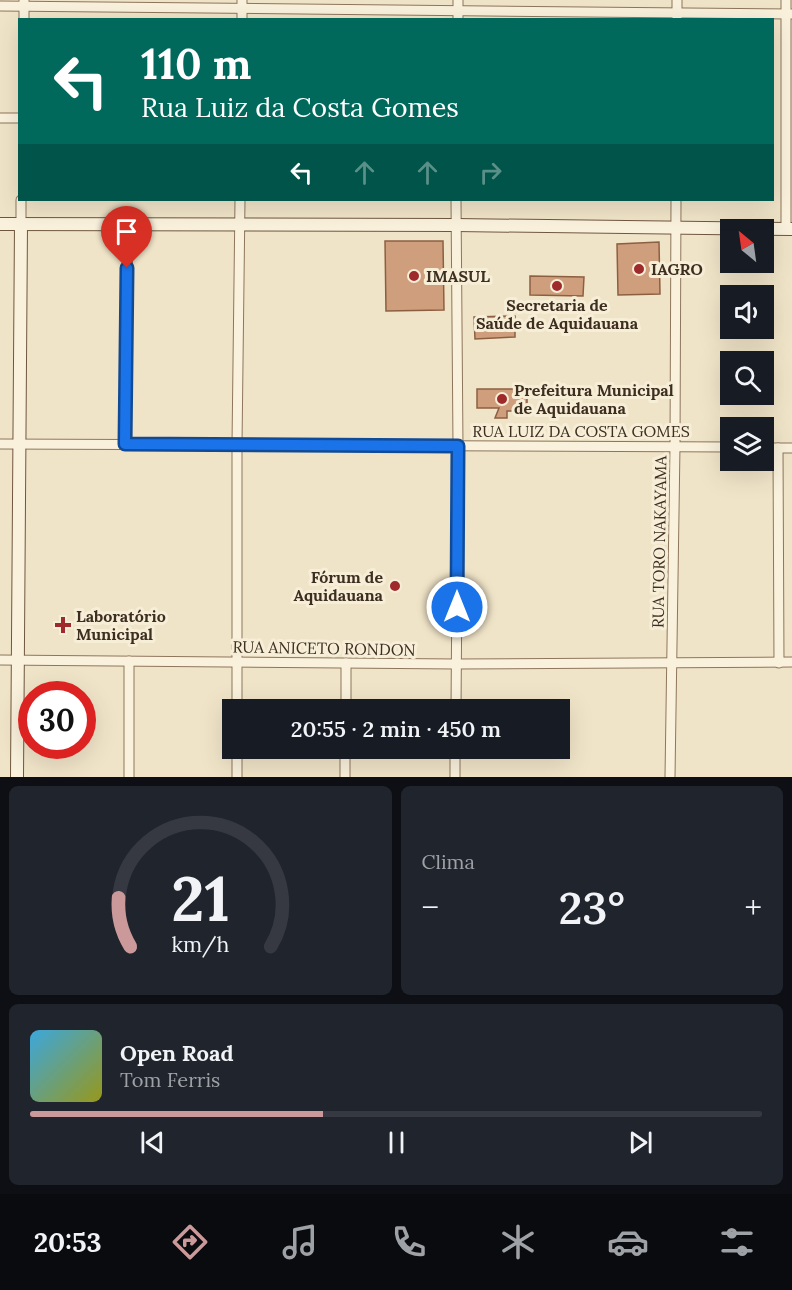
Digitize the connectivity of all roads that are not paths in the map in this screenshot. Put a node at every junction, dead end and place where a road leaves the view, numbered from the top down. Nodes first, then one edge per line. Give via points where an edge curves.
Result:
1 (458, 0) edge
2 (677, 0) edge
3 (786, 0) edge
4 (24, 3) edge
5 (242, 4) edge
6 (0, 6) edge
7 (789, 14) edge
8 (458, 15) edge
9 (677, 16) edge
10 (0, 118) edge
11 (18, 118) edge
12 (21, 201) edge
13 (240, 201) edge
14 (456, 201) edge
15 (676, 201) edge
16 (0, 224) edge
17 (21, 224) junction
18 (128, 224) junction
19 (239, 225) junction
20 (456, 225) junction
21 (676, 228) junction
22 (789, 229) edge
23 (0, 444) edge
24 (19, 444) junction
25 (125, 444) junction
26 (237, 445) junction
27 (458, 446) junction
28 (675, 446) junction
29 (720, 447) edge
30 (774, 448) edge
31 (778, 448) junction
32 (792, 448) edge
33 (18, 659) junction
34 (0, 660) edge
35 (129, 661) junction
36 (237, 662) junction
37 (792, 662) edge
38 (346, 663) junction
39 (672, 663) junction
40 (779, 663) junction
41 (456, 664) junction
42 (237, 699) edge
43 (346, 699) edge
44 (456, 699) edge
45 (237, 759) edge
46 (345, 759) edge
47 (455, 759) edge
48 (17, 777) edge
49 (129, 777) edge
50 (237, 777) edge
51 (345, 777) edge
52 (455, 777) edge
53 (670, 777) edge

1 - 8 street
2 - 9 street
3 - 7 street
4 - 5 street
4 - 6 street
5 - 8 street
7 - 9 street
7 - 22 street
8 - 9 street
10 - 11 street
12 - 17 street
13 - 19 street
14 - 20 street
15 - 21 street, RUA TORO NAKAYAMA
16 - 17 main road
17 - 18 main road
17 - 24 main road
18 - 19 main road
18 - 25 street
19 - 20 main road
19 - 26 street
20 - 21 main road
20 - 27 street
21 - 22 main road
21 - 28 street, RUA TORO NAKAYAMA
23 - 24 street, RUA LUIZ DA COSTA GOMES
24 - 25 street, RUA LUIZ DA COSTA GOMES
24 - 33 main road
25 - 26 street, RUA LUIZ DA COSTA GOMES
26 - 27 street, RUA LUIZ DA COSTA GOMES
26 - 36 street
27 - 28 street, RUA LUIZ DA COSTA GOMES
27 - 41 street
28 - 29 street, RUA LUIZ DA COSTA GOMES
28 - 39 street, RUA TORO NAKAYAMA
30 - 31 street
31 - 32 street
31 - 40 street
33 - 34 street, RUA ANICETO RONDON
33 - 35 street, RUA ANICETO RONDON
33 - 48 main road
35 - 36 street, RUA ANICETO RONDON
35 - 49 street
36 - 38 street, RUA ANICETO RONDON
36 - 42 street
37 - 40 street, RUA ANICETO RONDON
38 - 41 street, RUA ANICETO RONDON
38 - 43 street
39 - 40 street, RUA ANICETO RONDON
39 - 41 street, RUA ANICETO RONDON
39 - 53 street, RUA TORO NAKAYAMA
41 - 44 street
45 - 50 street
46 - 51 street
47 - 52 street

